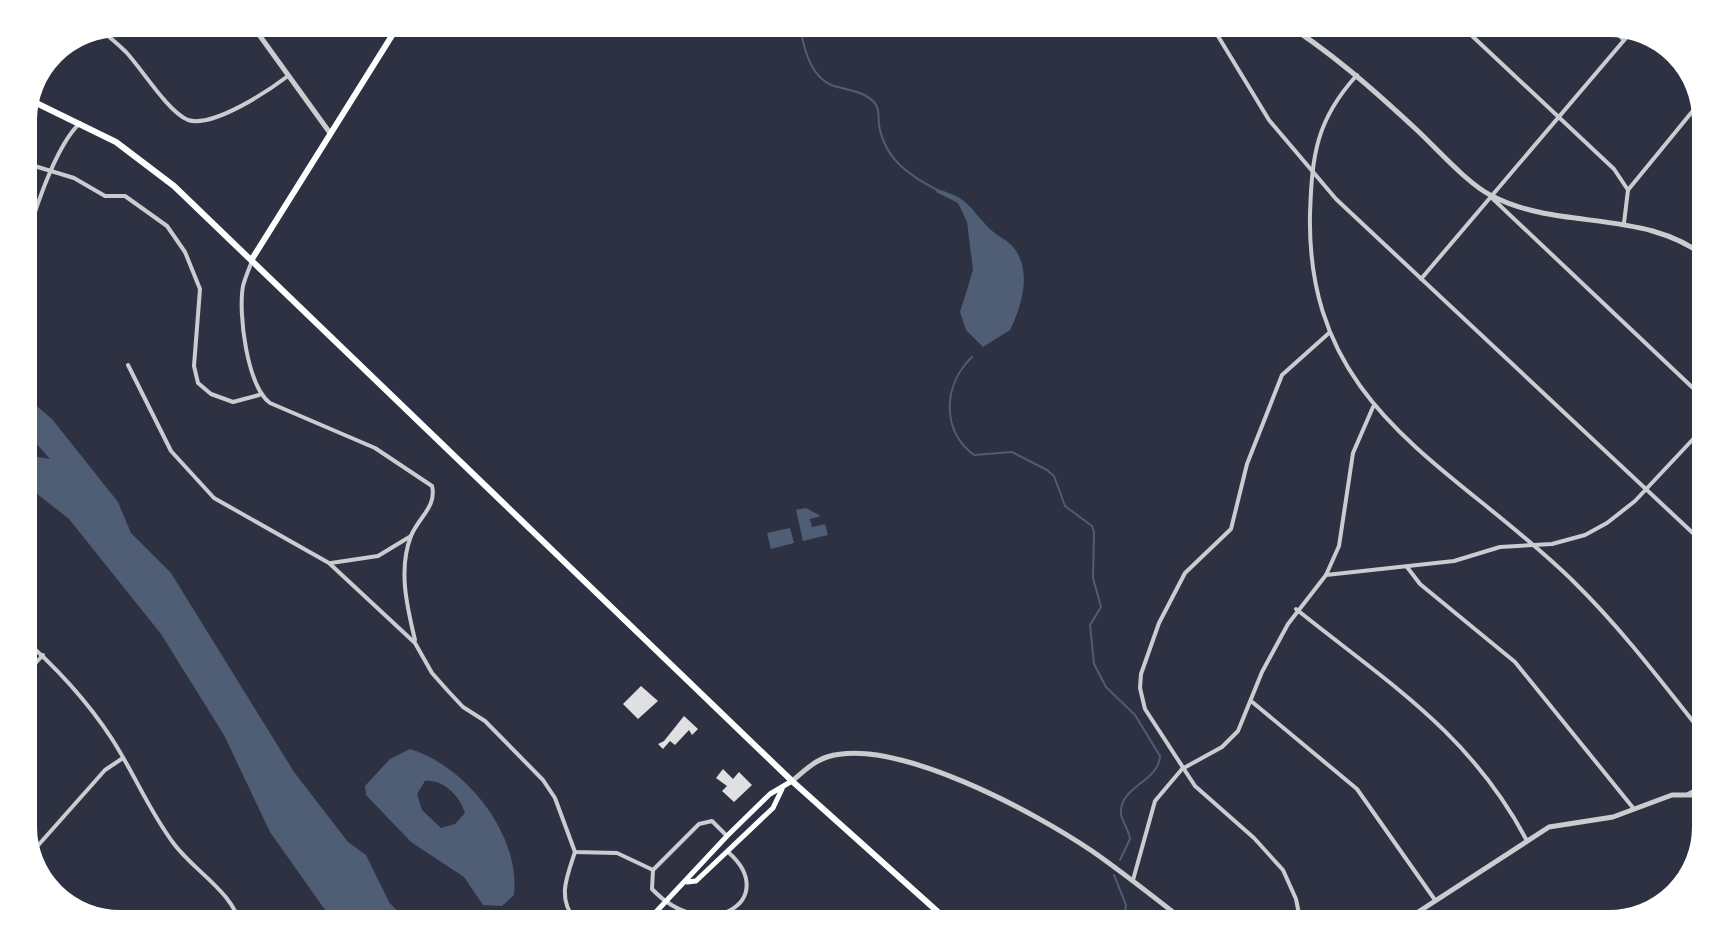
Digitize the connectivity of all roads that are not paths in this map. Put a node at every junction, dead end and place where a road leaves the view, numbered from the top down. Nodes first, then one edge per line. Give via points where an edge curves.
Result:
1 (257, 32) edge
2 (394, 32) edge
3 (1215, 32) edge
4 (1297, 32) edge
5 (1468, 32) edge
6 (1617, 33) edge
7 (105, 34) edge
8 (1629, 35) edge
9 (1624, 40) junction
10 (1357, 75) junction
11 (288, 76) junction
12 (34, 102) edge
13 (1696, 107) edge
14 (1559, 117) junction
15 (80, 123) junction
16 (330, 133) junction
17 (32, 165) edge
18 (53, 170) junction
19 (1311, 171) junction
20 (1628, 190) junction
21 (1491, 196) junction
22 (32, 217) edge
23 (1624, 223) junction
24 (1697, 250) edge
25 (252, 259) junction
26 (1421, 279) junction
27 (1329, 333) junction
28 (128, 365) dead end
29 (1697, 392) edge
30 (260, 394) junction
31 (1373, 407) junction
32 (1697, 435) edge
33 (1646, 490) junction
34 (411, 536) junction
35 (1697, 537) edge
36 (1533, 545) junction
37 (329, 563) junction
38 (1407, 567) junction
39 (1326, 575) junction
40 (1296, 609) junction
41 (415, 643) junction
42 (32, 646) edge
43 (43, 655) junction
44 (32, 666) edge
45 (1251, 700) junction
46 (1697, 727) edge
47 (123, 758) junction
48 (1182, 769) junction
49 (792, 781) junction
50 (782, 789) junction
51 (1697, 789) edge
52 (1688, 794) junction
53 (1697, 794) edge
54 (1634, 809) junction
55 (727, 836) junction
56 (1526, 839) junction
57 (35, 849) edge
58 (727, 851) junction
59 (575, 852) junction
60 (653, 870) junction
61 (1133, 880) junction
62 (687, 882) junction
63 (1435, 900) junction
64 (235, 915) edge
65 (571, 915) edge
66 (654, 915) edge
67 (685, 915) edge
68 (729, 915) edge
69 (941, 915) edge
70 (1177, 915) edge
71 (1299, 915) edge
72 (1414, 915) edge

1 - 11 street
2 - 16 main road
3 - 19 street via 1240,77
4 - 10 street
5 - 14 street
6 - 9 street
7 - 11 street via 176,113 190,121 206,121 264,94
8 - 9 street
9 - 14 street
10 - 19 street via 1330,107 1316,140
10 - 21 street
11 - 16 street
12 - 15 main road
13 - 20 street
14 - 20 street via 1614,169
14 - 21 street
15 - 18 street via 68,135
15 - 25 main road via 144,160
16 - 25 main road
17 - 18 street
18 - 22 street
18 - 30 street via 105,196 125,196 167,226 200,289 194,366 198,383 233,402
19 - 26 street
19 - 27 street via 1312,268
20 - 23 street
21 - 23 street via 1566,216
21 - 26 street
21 - 29 street
23 - 24 street via 1672,236
25 - 30 street via 243,287 242,316
25 - 49 main road
26 - 33 street
27 - 31 street
27 - 48 street via 1282,375 1247,464 1231,529 1189,567 1146,658 1140,688 1145,709
28 - 37 street via 171,451 214,498
30 - 34 street via 375,448 426,479 432,486 432,503
31 - 36 street
31 - 39 street via 1353,453 1339,546
32 - 33 street
33 - 35 street
33 - 36 street via 1597,529
34 - 37 street via 378,556
34 - 41 street via 404,579
36 - 38 street
36 - 46 street via 1613,624
37 - 41 street
38 - 39 street
38 - 54 street via 1420,584 1515,662
39 - 40 street
40 - 45 street
40 - 56 street via 1461,745 1500,793
41 - 59 street via 448,691 543,780
42 - 43 street
43 - 44 street
43 - 47 street via 92,710
45 - 48 street via 1230,740
45 - 63 street via 1357,789
47 - 57 street via 105,770
47 - 64 street via 163,827 188,860 225,894
48 - 61 street via 1149,814
48 - 71 street via 1272,855 1292,888
49 - 50 main road
49 - 61 street via 821,759 838,754 910,762 1029,813
49 - 69 main road
50 - 55 main road
50 - 58 main road via 773,808
51 - 52 street
52 - 53 street
52 - 54 street
54 - 56 street via 1602,820 1549,827
55 - 60 street via 718,824 705,821
55 - 62 main road via 687,875
56 - 63 street
58 - 62 main road via 696,881
58 - 68 street via 747,875 747,894
59 - 60 street via 617,853
59 - 65 street via 563,894
60 - 67 street via 650,879 658,897
61 - 70 street
62 - 66 main road
63 - 72 street

